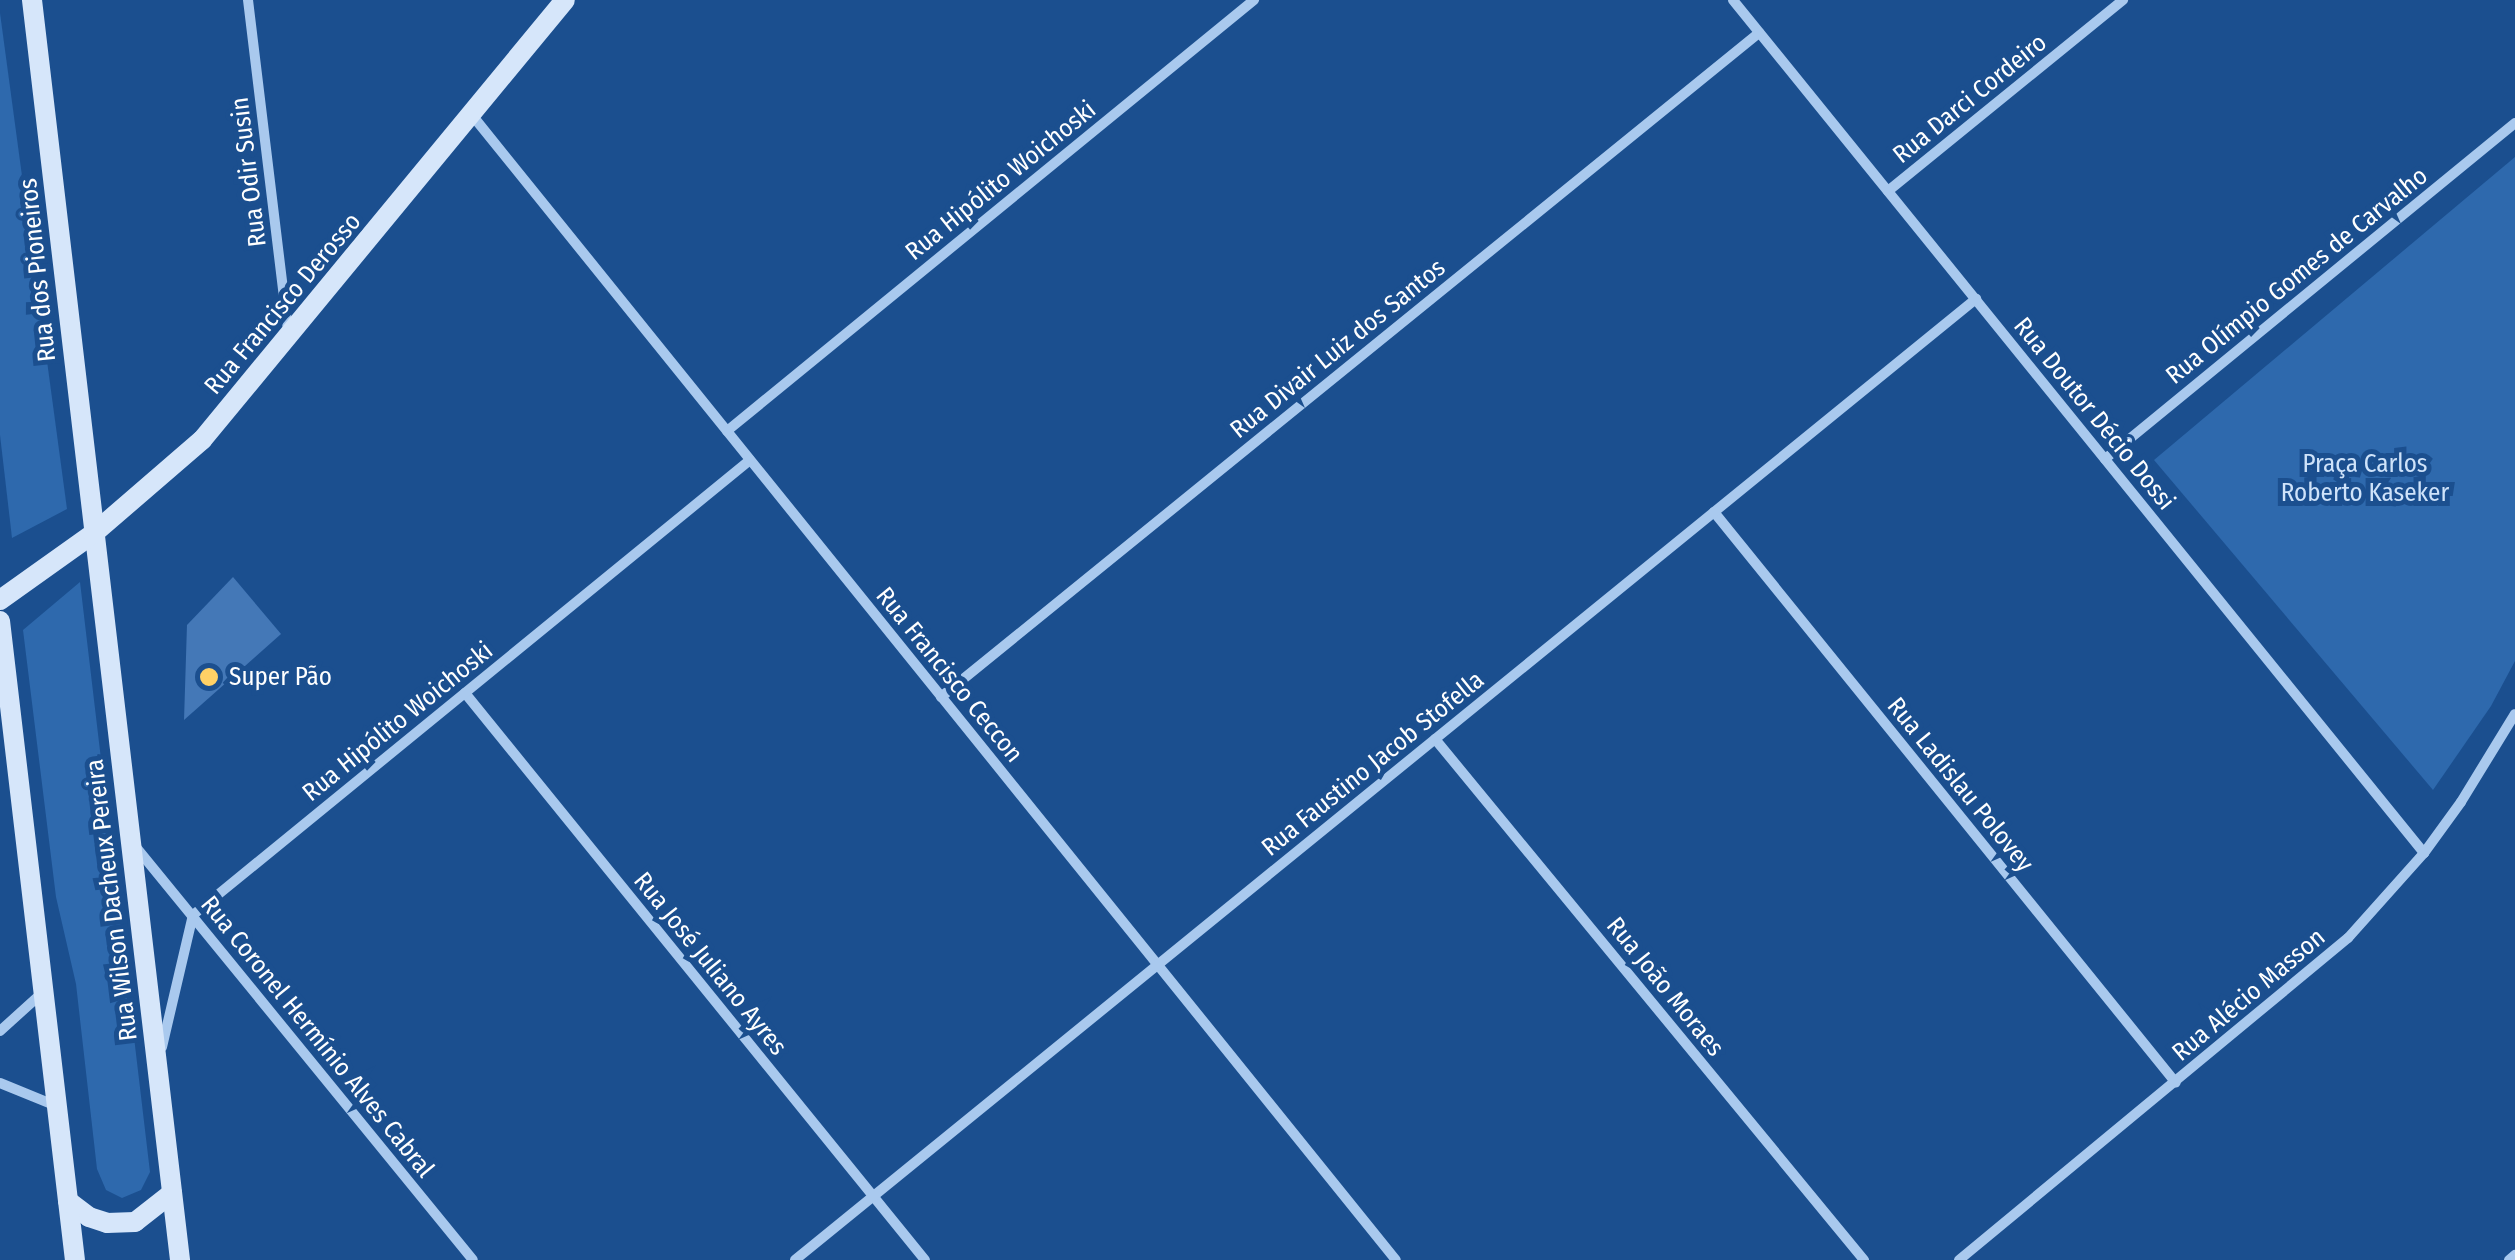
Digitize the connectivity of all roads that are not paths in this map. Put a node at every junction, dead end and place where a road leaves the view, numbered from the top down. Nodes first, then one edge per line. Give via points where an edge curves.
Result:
1 (32, 0) edge
2 (248, 0) edge
3 (565, 0) edge
4 (1254, 0) edge
5 (1733, 0) edge
6 (2123, 0) edge
7 (1759, 32) junction
8 (472, 114) junction
9 (2515, 123) edge
10 (1888, 191) junction
11 (1976, 299) junction
12 (289, 339) junction
13 (727, 431) junction
14 (2105, 459) junction
15 (750, 460) junction
16 (1714, 512) junction
17 (93, 534) junction
18 (0, 600) edge
19 (0, 621) edge
20 (465, 693) junction
21 (941, 696) junction
22 (2515, 714) edge
23 (1436, 738) junction
24 (130, 840) junction
25 (2424, 852) junction
26 (193, 915) junction
27 (1158, 965) junction
28 (43, 993) junction
29 (0, 1031) edge
30 (157, 1068) junction
31 (2176, 1082) junction
32 (0, 1083) edge
33 (57, 1106) junction
34 (172, 1193) junction
35 (873, 1196) junction
36 (68, 1202) junction
37 (2515, 1255) edge
38 (75, 1260) edge
39 (180, 1260) edge
40 (473, 1260) edge
41 (795, 1260) edge
42 (924, 1260) edge
43 (1396, 1260) edge
44 (1864, 1260) edge
45 (1959, 1260) edge
46 (2509, 1260) edge

1 - 17 main road, Rua dos Pioneiros
2 - 12 street, Rua Odir Susin
3 - 8 main road, Rua Francisco Derosso
4 - 13 street, Rua Hipólito Woichoski
5 - 7 street, Rua Doutor Décio Dossi
6 - 10 street, Rua Darci Cordeiro
7 - 10 street, Rua Doutor Décio Dossi
7 - 21 street, Rua Divair Luiz dos Santos
8 - 12 main road, Rua Francisco Derosso
8 - 13 street, Rua Francisco Ceccon
9 - 14 street, Rua Olímpio Gomes de Carvalho
10 - 11 street, Rua Doutor Décio Dossi
11 - 14 street, Rua Doutor Décio Dossi
11 - 16 street, Rua Faustino Jacob Stofella
12 - 17 main road, Rua Francisco Derosso via 202,440
13 - 15 street, Rua Francisco Ceccon
14 - 25 street, Rua Doutor Décio Dossi
15 - 20 street, Rua Hipólito Woichoski
15 - 21 street, Rua Francisco Ceccon
16 - 23 street, Rua Faustino Jacob Stofella
16 - 31 street, Rua Ladislau Polovey
17 - 18 main road, Rua Francisco Derosso
17 - 24 main road, Rua Wilson Dacheux Pereira
19 - 28 main road
20 - 26 street, Rua Hipólito Woichoski
20 - 35 street, Rua José Juliano Ayres
21 - 27 street, Rua Francisco Ceccon
22 - 25 street, Rua Alécio Masson
23 - 27 street, Rua Faustino Jacob Stofella
23 - 44 street, Rua João Moraes
24 - 26 street, Rua Coronel Hermínio Alves Cabral
24 - 30 main road, Rua Wilson Dacheux Pereira
25 - 31 street, Rua Alécio Masson via 2348,938
26 - 30 street
26 - 40 street, Rua Coronel Hermínio Alves Cabral
27 - 35 street, Rua Faustino Jacob Stofella
27 - 43 street, Rua Francisco Ceccon
28 - 29 street
28 - 33 main road
30 - 34 main road, Rua Wilson Dacheux Pereira
31 - 45 street, Rua Alécio Masson
32 - 33 street
33 - 36 main road
34 - 36 main road via 134,1222 107,1223
34 - 39 main road, Rua Wilson Dacheux Pereira
35 - 41 street, Rua Faustino Jacob Stofella
35 - 42 street, Rua José Juliano Ayres
36 - 38 main road
37 - 46 street

